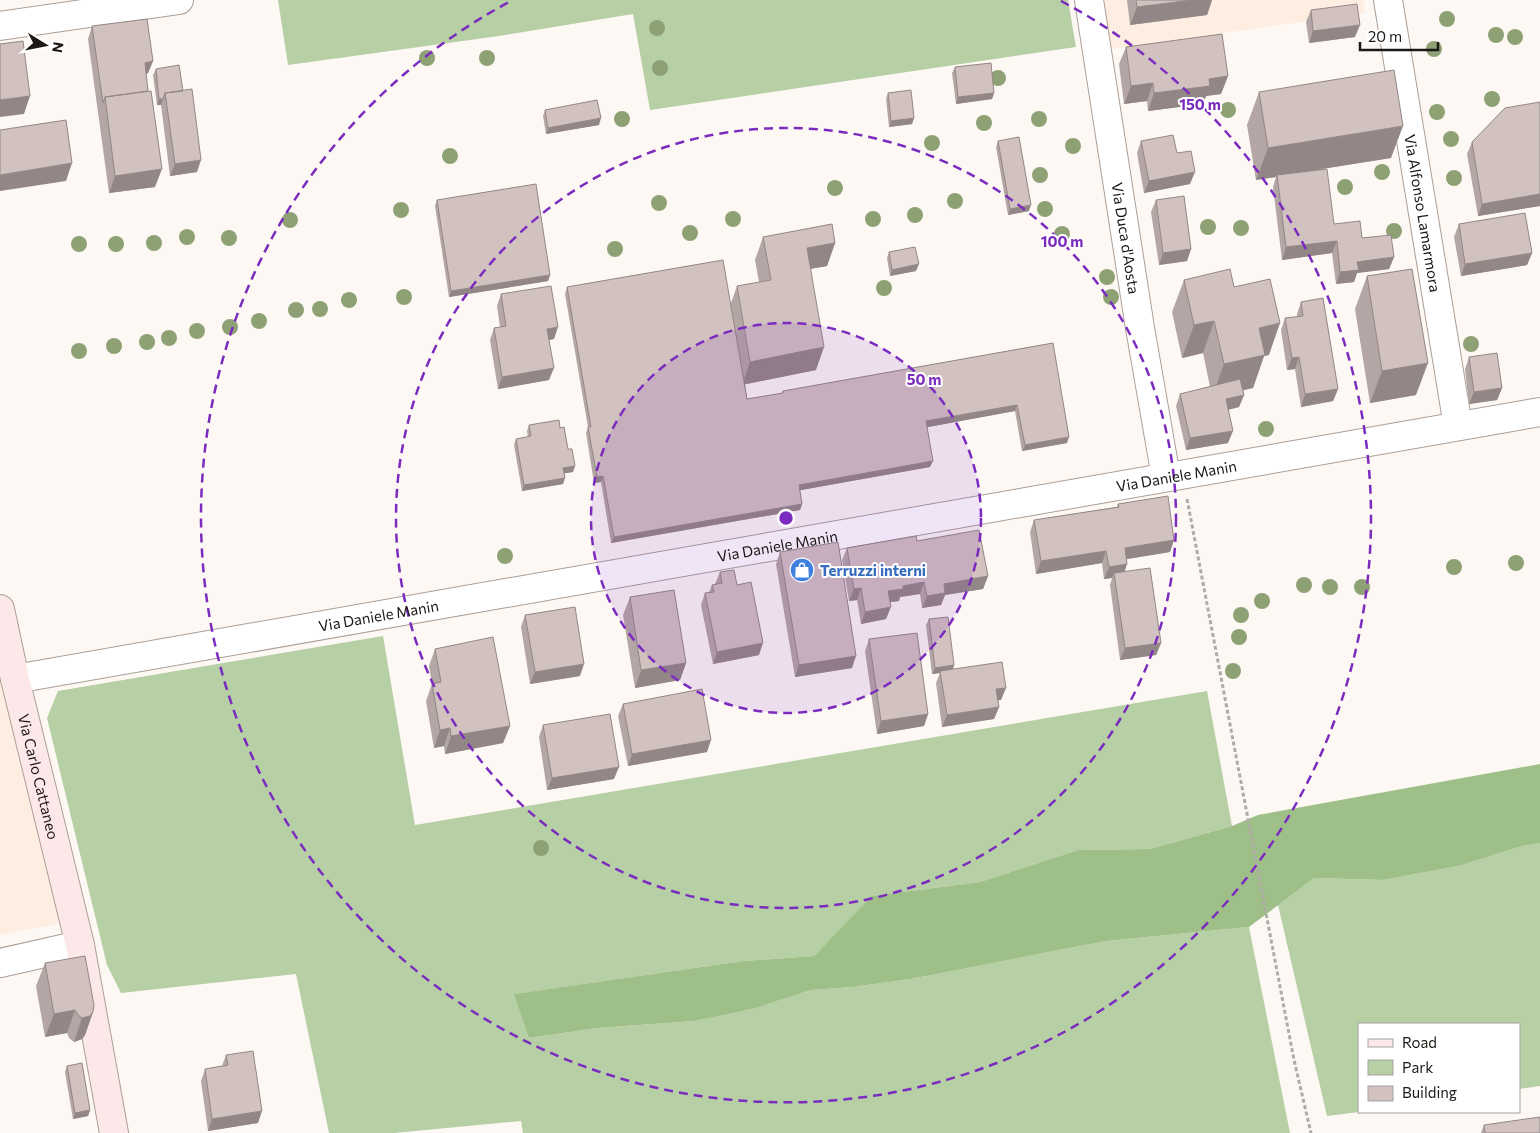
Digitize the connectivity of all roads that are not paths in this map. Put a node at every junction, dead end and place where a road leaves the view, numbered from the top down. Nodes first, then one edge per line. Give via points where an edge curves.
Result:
1 (179, 0) edge
2 (1089, 0) edge
3 (1388, 0) edge
4 (0, 26) edge
5 (1540, 412) edge
6 (1458, 426) junction
7 (1174, 476) junction
8 (0, 609) edge
9 (15, 679) junction
10 (80, 945) junction
11 (0, 963) edge
12 (114, 1133) edge

1 - 4 street
2 - 7 street, Via Duca d'Aosta via 1140,328
3 - 6 street, Via Alfonso Lamarmora
5 - 6 street, Via Daniele Manin
6 - 7 street, Via Daniele Manin
7 - 9 street, Via Daniele Manin
8 - 9 street, Via Carlo Cattaneo
9 - 10 street, Via Carlo Cattaneo
10 - 11 street
10 - 12 street, Via Carlo Cattaneo

